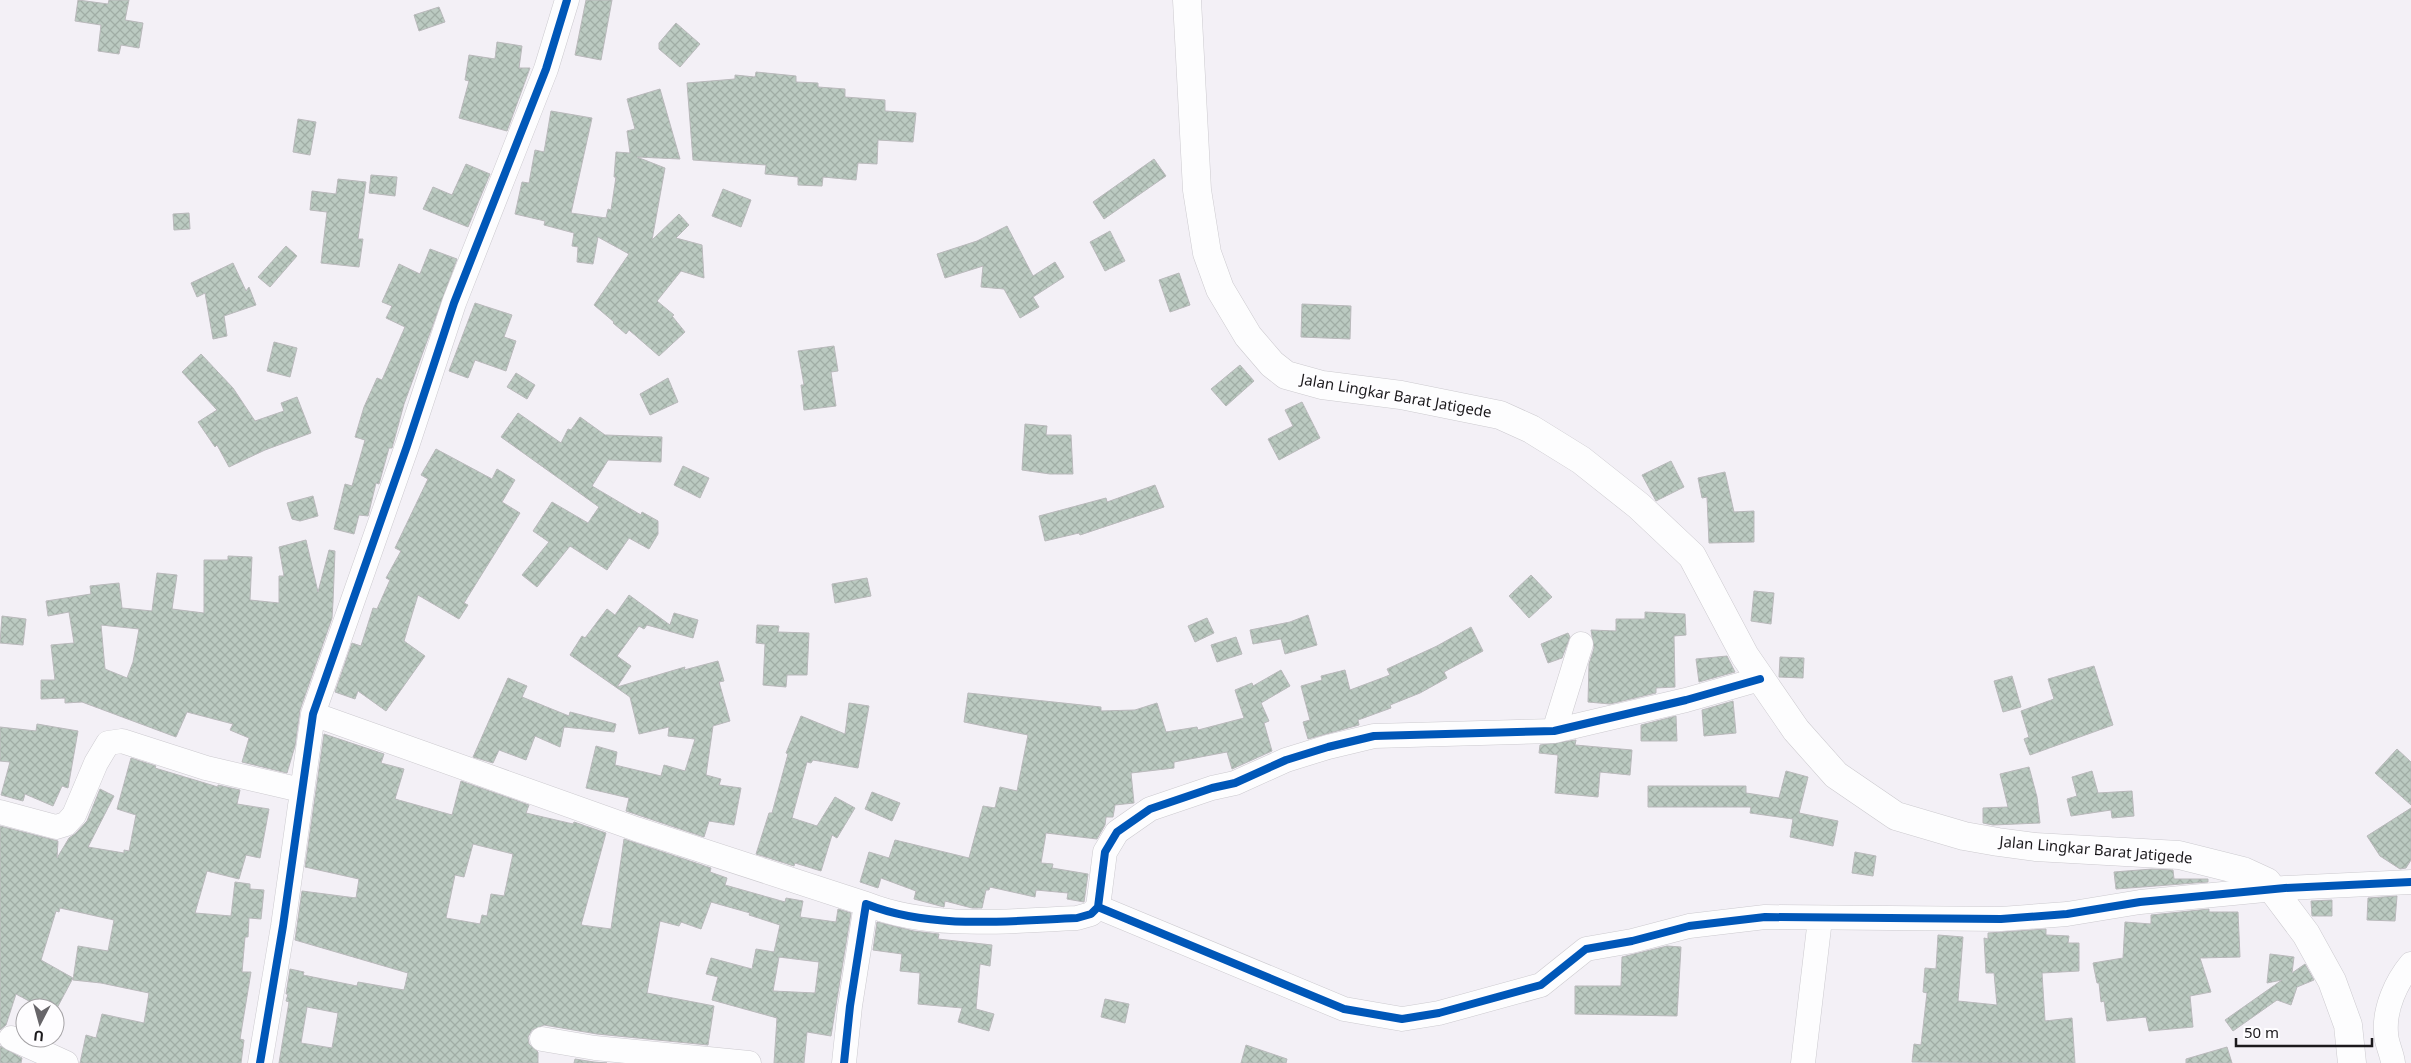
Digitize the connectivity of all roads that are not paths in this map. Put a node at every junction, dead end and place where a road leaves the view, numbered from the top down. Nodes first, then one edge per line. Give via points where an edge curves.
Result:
1 (568, 0) edge
2 (1187, 0) edge
3 (1581, 644) dead end
4 (1760, 679) junction
5 (313, 714) junction
6 (1554, 731) junction
7 (301, 790) junction
8 (0, 812) edge
9 (2411, 882) edge
10 (2274, 890) junction
11 (866, 904) junction
12 (1098, 907) junction
13 (1820, 918) junction
14 (2411, 964) edge
15 (11, 1038) dead end
16 (542, 1039) dead end
17 (66, 1063) edge
18 (260, 1063) edge
19 (749, 1063) edge
20 (844, 1063) edge
21 (1803, 1063) edge
22 (2352, 1063) edge
23 (2393, 1063) edge

1 - 5 street via 546,69 454,303
2 - 4 main road, Jalan Lingkar Barat Jatigede via 1196,190 1207,253 1220,289 1248,336 1286,375 1315,384 1401,395 1500,414 1532,429 1581,460 1646,512 1692,556
3 - 6 street
4 - 6 street
4 - 10 main road, Jalan Lingkar Barat Jatigede via 1796,730 1836,775 1896,816 1964,836 1998,842 2179,855 2243,871 2267,882
5 - 7 street
5 - 11 street via 636,829
6 - 12 street via 1374,736 1320,749 1235,782 1150,809 1111,839 1105,852
7 - 8 street via 206,768 122,741 108,743 66,824 56,827
7 - 18 street
9 - 10 street
10 - 13 street via 2002,919
10 - 22 main road, Jalan Lingkar Barat Jatigede via 2306,934 2332,980 2348,1025
11 - 12 street via 941,922 1077,918 1091,914
11 - 20 street
12 - 13 street via 1344,1009 1402,1019 1439,1013 1541,985 1586,949 1688,926 1765,917
13 - 21 street
14 - 23 street via 2401,976 2388,1007 2386,1033
15 - 17 street
16 - 19 street via 595,1048

